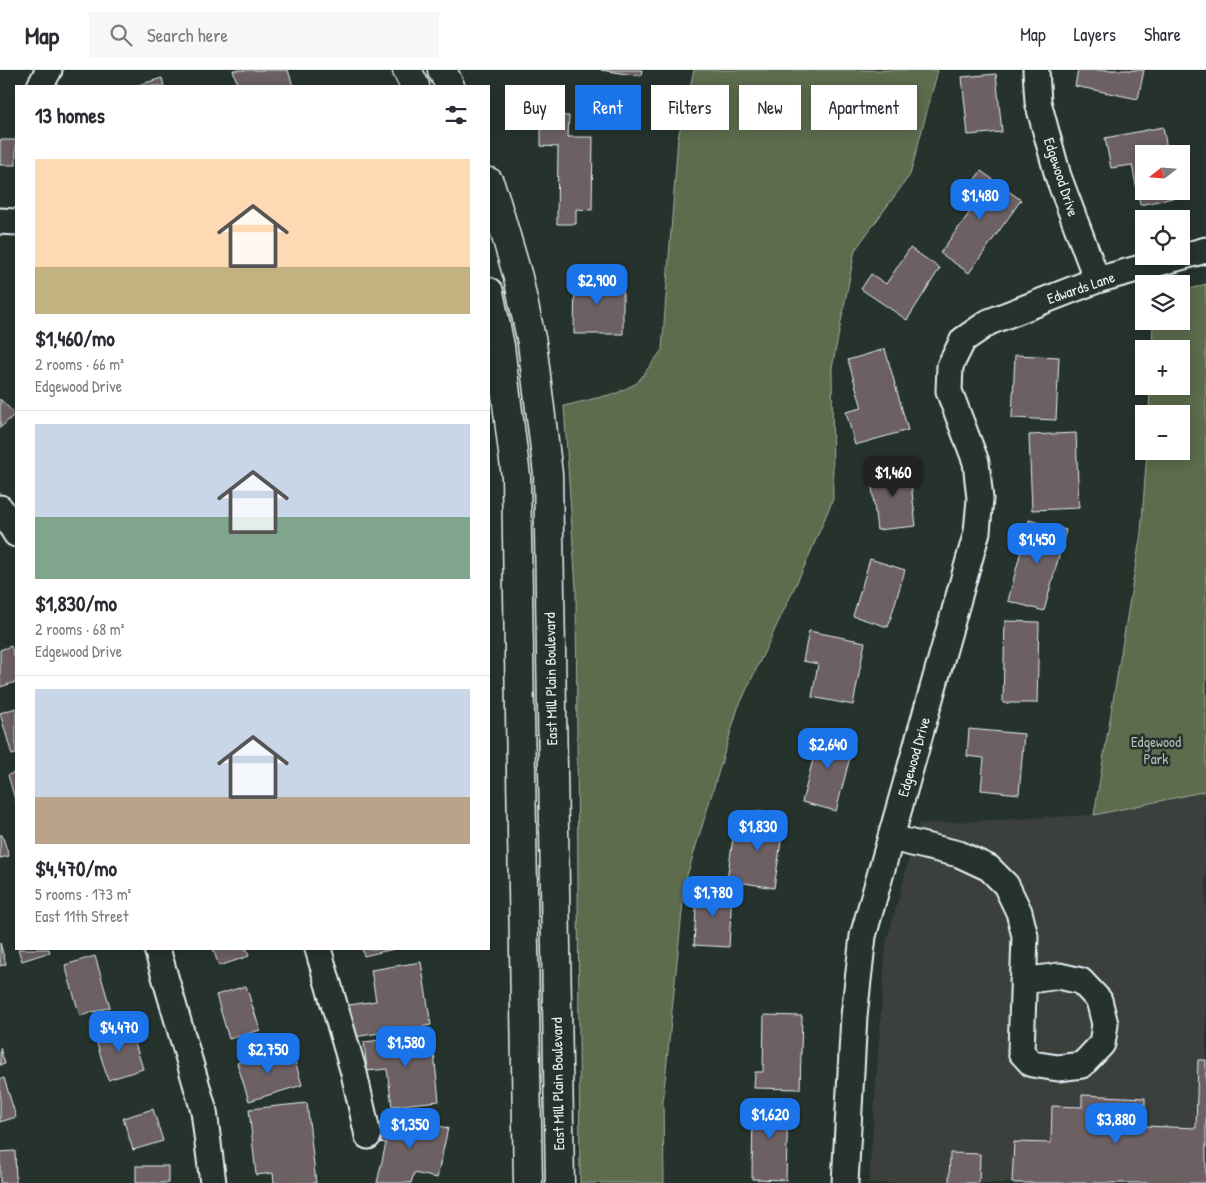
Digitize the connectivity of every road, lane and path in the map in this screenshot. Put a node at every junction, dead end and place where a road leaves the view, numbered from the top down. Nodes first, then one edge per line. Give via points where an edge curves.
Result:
1 (49, 70) edge
2 (407, 70) edge
3 (442, 70) edge
4 (1036, 70) edge
5 (41, 85) edge
6 (414, 85) edge
7 (450, 85) edge
8 (490, 185) edge
9 (0, 221) edge
10 (15, 222) edge
11 (1206, 250) edge
12 (1098, 280) junction
13 (490, 297) edge
14 (963, 340) joint
15 (0, 508) edge
16 (15, 532) edge
17 (891, 838) junction
18 (156, 950) edge
19 (318, 950) edge
20 (1024, 980) dead end
21 (368, 1136) dead end
22 (213, 1183) edge
23 (528, 1183) edge
24 (560, 1183) edge
25 (845, 1183) edge

1 - 5 street
2 - 6 main road
3 - 7 main road
4 - 12 street, Edgewood Drive via 1038,102 1058,176
8 - 24 main road, East Mill Plain Boulevard via 518,277 532,343 548,474
9 - 10 street
11 - 12 street, Edwards Lane
12 - 14 street, Edwards Lane via 988,322
13 - 23 main road via 500,346 516,477
14 - 17 street, Edgewood Drive via 950,366 949,391 976,462 980,499 977,532
15 - 16 street
17 - 20 street via 959,854 988,868 1006,885 1019,912 1025,936
17 - 25 street, Edgewood Drive via 863,936 854,1016
18 - 22 street via 204,1112
19 - 21 street via 354,1072

